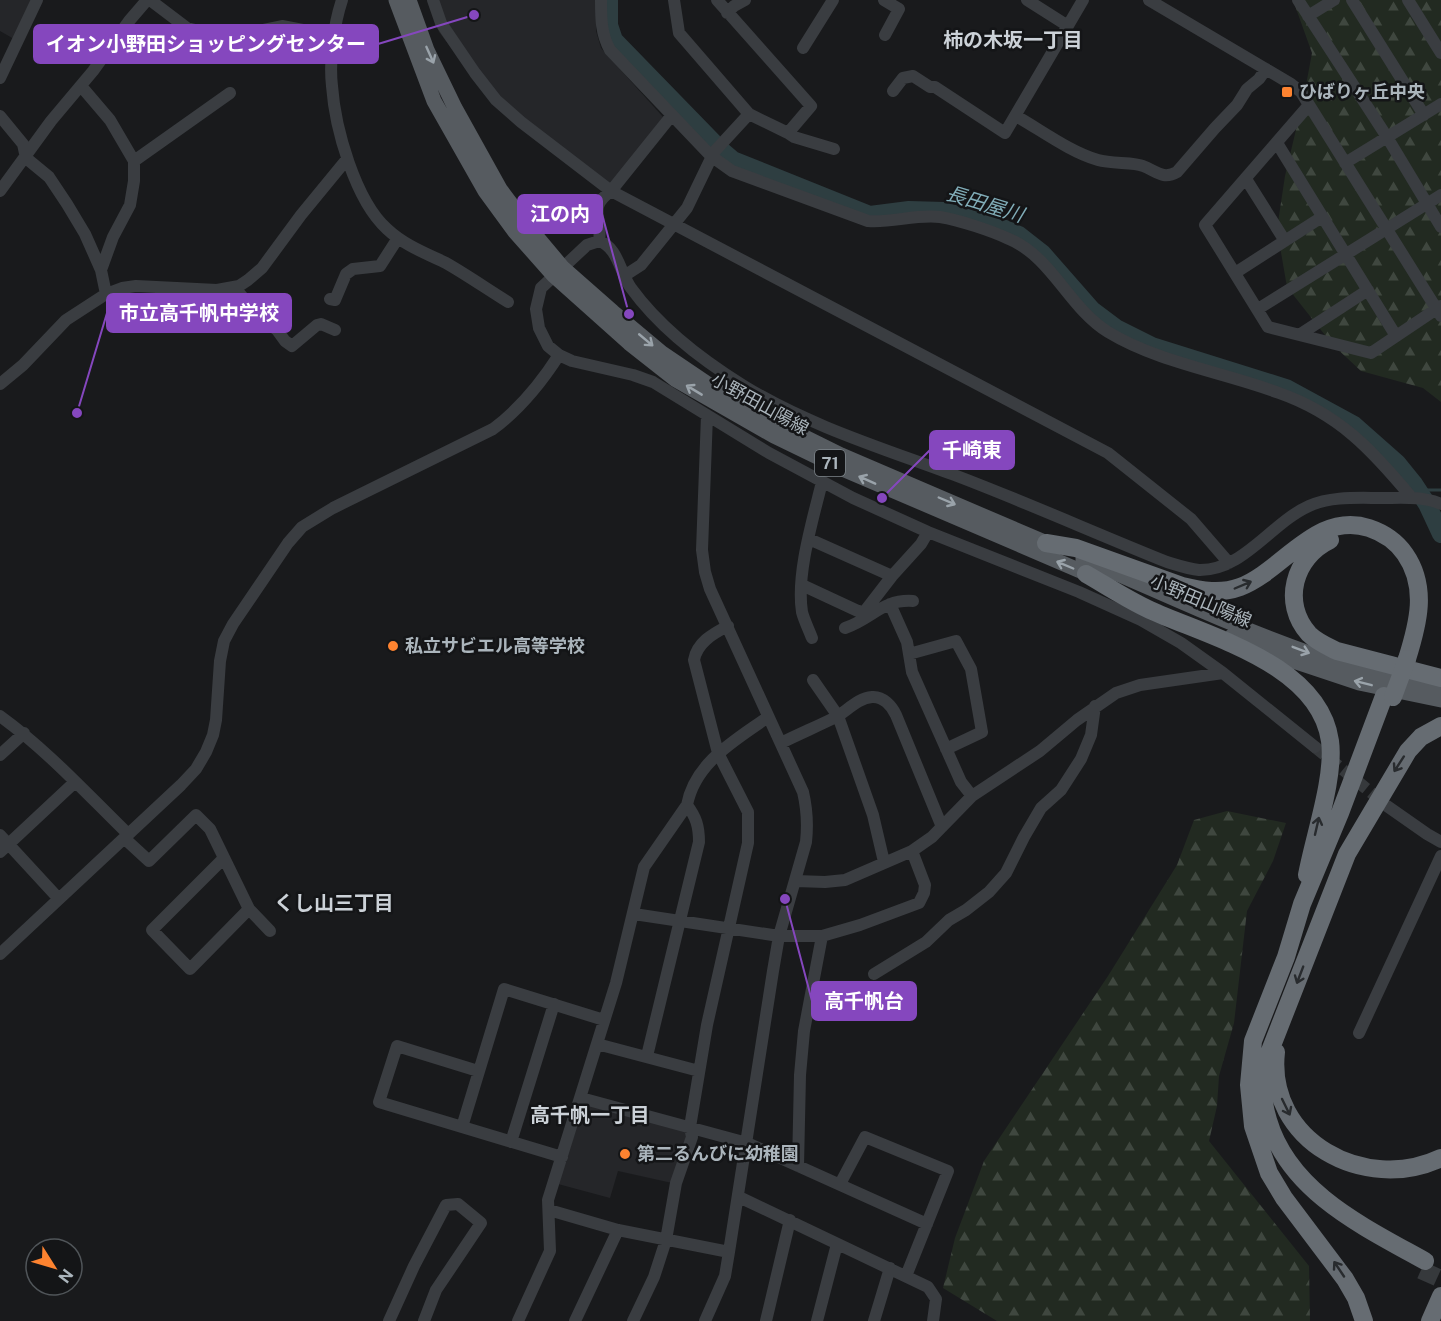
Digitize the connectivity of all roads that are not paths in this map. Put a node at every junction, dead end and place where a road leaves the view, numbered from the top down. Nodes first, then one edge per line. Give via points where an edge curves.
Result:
1 (37, 0) edge
2 (148, 0) edge
3 (342, 0) edge
4 (396, 0) edge
5 (409, 0) edge
6 (433, 0) edge
7 (601, 0) edge
8 (674, 0) edge
9 (717, 0) edge
10 (745, 0) edge
11 (833, 0) edge
12 (884, 0) edge
13 (1027, 0) edge
14 (1083, 0) edge
15 (1149, 0) edge
16 (1298, 0) edge
17 (1334, 0) edge
18 (1352, 0) edge
19 (1408, 0) edge
20 (727, 13) junction
21 (1308, 16) junction
22 (1068, 26) junction
23 (885, 35) dead end
24 (334, 36) junction
25 (803, 48) dead end
26 (1441, 53) edge
27 (1266, 69) junction
28 (0, 78) edge
29 (81, 86) junction
30 (893, 91) dead end
31 (230, 93) dead end
32 (1441, 104) edge
33 (1309, 105) junction
34 (749, 114) junction
35 (672, 115) junction
36 (1424, 115) junction
37 (0, 116) edge
38 (1016, 116) junction
39 (788, 133) junction
40 (1387, 137) junction
41 (1276, 143) junction
42 (834, 149) dead end
43 (715, 150) junction
44 (26, 158) junction
45 (347, 159) junction
46 (134, 161) junction
47 (1345, 163) junction
48 (1246, 179) junction
49 (0, 191) edge
50 (611, 191) junction
51 (1441, 195) edge
52 (1427, 204) junction
53 (1322, 218) junction
54 (673, 224) junction
55 (1441, 227) edge
56 (1386, 228) junction
57 (398, 238) junction
58 (599, 241) junction
59 (1285, 241) junction
60 (1346, 254) junction
61 (100, 270) junction
62 (559, 272) junction
63 (1235, 273) junction
64 (624, 276) junction
65 (234, 287) junction
66 (1368, 290) junction
67 (106, 294) junction
68 (330, 299) dead end
69 (508, 302) dead end
70 (1258, 309) junction
71 (1439, 310) edge
72 (335, 330) dead end
73 (1299, 335) junction
74 (1396, 336) junction
75 (559, 355) junction
76 (0, 384) edge
77 (707, 415) junction
78 (822, 482) junction
79 (1412, 498) junction
80 (1441, 504) edge
81 (928, 532) junction
82 (808, 539) junction
83 (1046, 543) junction
84 (1024, 547) junction
85 (1229, 563) junction
86 (1016, 567) junction
87 (1086, 574) junction
88 (892, 576) junction
89 (802, 585) junction
90 (913, 601) dead end
91 (890, 604) junction
92 (728, 626) junction
93 (845, 628) dead end
94 (812, 638) dead end
95 (909, 654) junction
96 (1402, 658) junction
97 (1223, 673) junction
98 (1441, 678) edge
99 (813, 680) dead end
100 (1441, 688) edge
101 (1388, 697) junction
102 (1441, 700) edge
103 (1095, 706) junction
104 (0, 716) edge
105 (838, 716) junction
106 (768, 717) junction
107 (1441, 726) edge
108 (24, 733) junction
109 (781, 743) junction
110 (1315, 747) tunnel mouth
111 (946, 749) junction
112 (717, 753) junction
113 (0, 755) edge
114 (75, 782) junction
115 (972, 796) junction
116 (687, 805) junction
117 (1387, 806) tunnel mouth
118 (942, 827) junction
119 (126, 836) junction
120 (1441, 842) edge
121 (3, 844) edge
122 (912, 850) junction
123 (1441, 856) edge
124 (224, 858) junction
125 (884, 862) junction
126 (796, 881) junction
127 (59, 899) junction
128 (1302, 904) junction
129 (249, 909) junction
130 (634, 914) junction
131 (1321, 920) junction
132 (681, 922) junction
133 (729, 929) junction
134 (270, 931) dead end
135 (779, 936) junction
136 (822, 936) junction
137 (0, 954) edge
138 (874, 974) dead end
139 (1270, 999) junction
140 (554, 1004) junction
141 (604, 1020) junction
142 (1278, 1030) junction
143 (1359, 1033) dead end
144 (597, 1044) junction
145 (647, 1056) junction
146 (478, 1071) junction
147 (699, 1071) junction
148 (581, 1098) junction
149 (462, 1127) junction
150 (690, 1127) junction
151 (511, 1142) junction
152 (747, 1143) junction
153 (562, 1157) junction
154 (1441, 1158) edge
155 (798, 1166) junction
156 (840, 1184) junction
157 (739, 1197) junction
158 (549, 1210) junction
159 (790, 1220) junction
160 (927, 1224) junction
161 (618, 1230) junction
162 (666, 1240) junction
163 (837, 1244) junction
164 (729, 1252) junction
165 (890, 1268) junction
166 (906, 1276) junction
167 (1441, 1296) edge
168 (393, 1320) edge
169 (424, 1321) edge
170 (518, 1321) edge
171 (575, 1321) edge
172 (633, 1321) edge
173 (705, 1321) edge
174 (766, 1321) edge
175 (817, 1321) edge
176 (874, 1321) edge
177 (933, 1321) edge
178 (1364, 1321) edge
179 (1430, 1321) edge

1 - 28 street
2 - 24 street via 187,28 199,31 244,34 282,26
2 - 29 street
3 - 24 street
4 - 62 main road, 小野田山陽線 / 71 via 434,101 485,191 515,232
5 -> 62 main road, 小野田山陽線 / 71 via 427,50 475,146 500,189
6 - 50 street via 441,22 496,100
7 - 35 street via 601,26 610,50
8 - 34 street via 679,33
9 - 20 street
10 - 20 street
11 - 25 street
12 - 23 street via 899,9
13 - 22 street
14 - 22 street
15 - 27 street
16 - 21 street
17 - 21 street
18 - 36 street
19 - 26 street
20 - 39 street via 811,106
21 - 40 street
22 - 38 street
24 - 45 street via 331,84
27 - 33 street via 1301,92
27 - 38 street via 1171,176 1156,174 1142,165 1086,156
29 - 44 street
29 - 46 street via 110,120
30 - 38 street via 903,78 913,76 1005,133
31 - 46 street
32 - 36 street
33 - 41 street
33 - 47 street
34 - 39 street
34 - 43 street
35 - 43 street
35 - 50 street
36 - 40 street
37 - 44 street via 23,144
39 - 42 street
40 - 47 street
40 - 52 street
41 - 48 street
41 - 53 street
43 - 54 street via 687,208
43 - 79 street via 732,171 868,221 940,217 1008,238 1031,252 1104,329 1147,351 1281,393 1329,417 1355,435
44 - 49 street
44 - 61 street via 48,177 67,204
45 - 57 street via 376,216
45 - 65 street via 262,268
46 - 61 street via 130,205
47 - 56 street
48 - 59 street
48 - 63 street via 1205,225
50 - 54 street
50 - 58 street via 597,205
51 - 52 street
52 - 55 street
52 - 56 street
53 - 59 street
53 - 60 street
54 - 64 street via 641,265
54 - 85 street via 1108,453 1191,519
56 - 60 street
56 - 71 street
57 - 68 street via 384,263 353,269 346,274 335,300
57 - 69 street
58 - 62 street via 586,245
58 - 64 street via 612,250
59 - 63 street
60 - 66 street
60 - 70 street
61 - 67 street
62 - 75 street via 541,288 536,318 543,338
62 -> 83 main road, 小野田山陽線 / 71 via 662,353 736,403 841,454
84 -> 62 main road, 小野田山陽線 / 71 via 838,467 724,409 647,358
63 - 70 street
64 - 85 street via 653,314 687,345 742,385 786,409 1167,562 1199,570
65 - 67 street via 204,290 136,286
65 - 72 street via 292,346 317,324
66 - 73 street
66 - 74 street
67 - 76 street via 66,321
70 - 73 street via 1268,327
71 - 74 street
73 - 74 street via 1371,353
75 - 77 street via 653,382
75 - 119 street via 522,404 493,429 302,527 224,641 216,720 206,752 181,785
77 - 78 street
77 - 92 street via 702,550 710,589
78 - 81 street
78 - 82 street
79 - 80 street
79 - 85 street via 1346,498 1311,505 1280,523
81 - 86 street
81 - 88 street
82 - 88 street
82 - 89 street
83 -> 96 highway via 1076,548 1190,588 1217,592 1254,580 1301,544 1327,530 1356,526 1374,530 1403,551 1419,586 1418,624
83 -> 100 main road, 小野田山陽線 / 71 via 1313,655
84 - 86 street
87 -> 84 main road, 小野田山陽線 / 71
86 - 97 street via 1141,620
102 -> 87 main road, 小野田山陽線 / 71 via 1359,683 1293,661
128 -> 87 highway via 1330,767 1330,740 1317,707 1294,681 1261,658 1147,609
88 - 89 street via 866,611 860,612
89 - 94 street via 802,613
90 - 91 street
91 - 93 street via 859,624
91 - 95 street
92 - 106 street
92 - 112 street via 704,642 696,650 694,660
95 - 111 street via 912,672
95 - 111 street via 956,641 971,669 982,732
96 - 98 highway via 1410,612 1408,584 1397,559 1370,538 1355,535 1334,538 1313,550 1297,573 1293,590 1298,616 1308,633 1337,651
96 - 101 highway, bridge
97 - 103 street via 1140,685
97 - 110 street
99 - 105 street
101 - 128 highway
101 - 131 highway via 1338,838
103 - 115 street via 1040,751
103 - 138 street via 1091,735 1082,759 1061,790 1041,808 1006,873 926,942
104 - 108 street
105 - 109 street
105 - 118 street via 874,696 892,706
105 - 125 street via 873,815
106 - 109 street
106 - 112 street
107 -> 131 highway via 1421,737 1394,771 1347,854
108 - 113 street
108 - 114 street
109 - 126 street via 807,807 806,842
111 - 115 street via 961,783
112 - 116 street via 696,780
112 - 133 street via 748,812 750,826
114 - 119 street
114 - 121 street
115 - 118 street
116 - 130 street via 644,867
116 - 132 street via 699,827 699,842
117 - 120 street
118 - 122 street
119 - 124 street via 149,861 196,815 210,829
119 - 127 street
121 - 127 street
122 - 125 street
122 - 136 street via 925,885 919,903
123 - 143 street
124 - 129 street
124 - 129 street via 152,930 190,969
125 - 126 street via 845,880
126 - 135 street
127 - 137 street
128 - 139 highway
129 - 134 street
130 - 132 street
130 - 141 street
131 -> 142 highway
132 - 133 street
132 - 145 street
133 - 135 street
133 - 147 street
135 - 136 street
135 - 152 street
136 - 155 street via 804,1031
139 - 142 highway via 1256,1045 1254,1092 1261,1129 1275,1158 1303,1192 1322,1207 1382,1248 1423,1266 1337,1209 1304,1181 1284,1157 1269,1123 1262,1088 1262,1074
178 -> 139 highway via 1345,1279 1284,1198 1258,1146 1250,1113 1250,1066 1253,1041
140 - 141 street
140 - 146 street via 504,989
140 - 151 street
141 - 144 street
142 -> 154 highway via 1274,1068 1278,1088 1293,1121 1315,1144 1347,1163 1373,1170 1397,1171
144 - 145 street
144 - 148 street
145 - 147 street
146 - 149 street
146 - 149 street via 397,1046 379,1102
147 - 150 street
148 - 150 street
148 - 153 street
149 - 151 street
150 - 152 street
150 - 162 street via 692,1137 676,1183
151 - 153 street
152 - 155 street
152 - 157 street
153 - 158 street via 548,1200
155 - 156 street
156 - 160 street
156 - 160 street via 865,1137 948,1171
157 - 159 street
157 - 164 street
158 - 161 street
158 - 170 street via 550,1251
159 - 163 street
159 - 174 street
160 - 166 street
161 - 162 street
161 - 171 street
162 - 164 street
162 - 172 street
163 - 165 street
163 - 175 street
164 - 173 street via 725,1276
165 - 166 street
165 - 176 street
166 - 177 street via 932,1292 936,1299
167 - 179 highway
168 - 169 street via 414,1266 446,1205 458,1204 481,1223 436,1290

